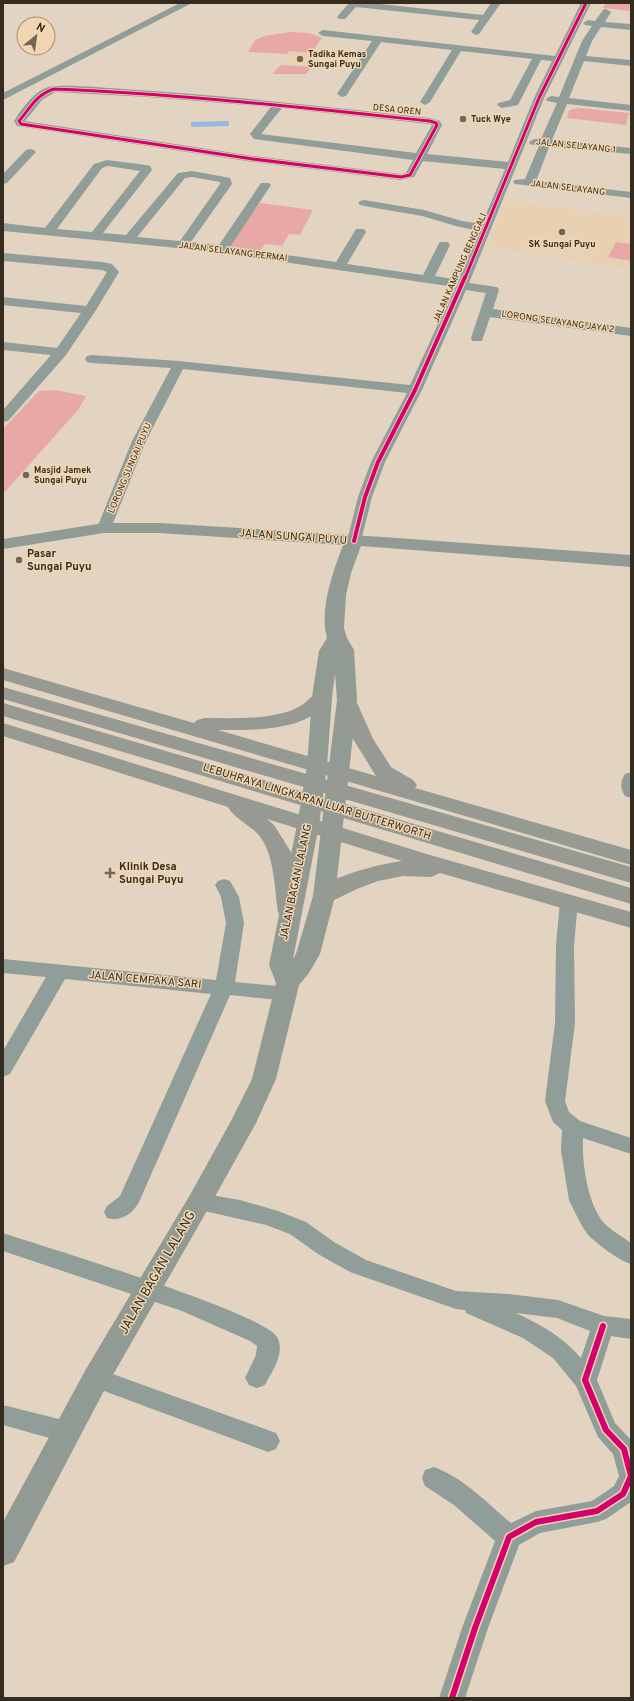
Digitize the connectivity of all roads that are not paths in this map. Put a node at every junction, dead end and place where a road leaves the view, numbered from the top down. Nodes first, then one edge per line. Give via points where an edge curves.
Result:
1 (187, 3) edge
2 (354, 3) edge
3 (429, 3) edge
4 (496, 3) edge
5 (586, 3) edge
6 (423, 11) junction
7 (606, 12) dead end
8 (342, 17) dead end
9 (485, 18) junction
10 (575, 22) junction
11 (599, 24) junction
12 (631, 27) edge
13 (476, 32) dead end
14 (323, 33) dead end
15 (378, 39) junction
16 (458, 48) junction
17 (538, 57) junction
18 (580, 58) junction
19 (557, 59) junction
20 (631, 63) edge
21 (342, 94) dead end
22 (3, 97) edge
23 (539, 98) junction
24 (563, 101) junction
25 (425, 102) dead end
26 (279, 105) junction
27 (502, 105) dead end
28 (631, 108) edge
29 (521, 140) junction
30 (546, 143) junction
31 (631, 151) edge
32 (30, 152) dead end
33 (421, 154) junction
34 (512, 164) junction
35 (3, 181) edge
36 (506, 181) junction
37 (529, 183) junction
38 (265, 185) dead end
39 (631, 195) edge
40 (364, 203) dead end
41 (3, 227) edge
42 (486, 228) junction
43 (48, 232) junction
44 (360, 232) dead end
45 (95, 236) junction
46 (128, 240) junction
47 (11, 245) dead end
48 (183, 245) junction
49 (444, 245) dead end
50 (222, 249) junction
51 (3, 257) edge
52 (340, 266) junction
53 (427, 280) junction
54 (461, 285) junction
55 (3, 301) edge
56 (90, 310) junction
57 (485, 312) junction
58 (631, 332) edge
59 (477, 338) dead end
60 (3, 346) edge
61 (61, 352) junction
62 (92, 359) dead end
63 (179, 366) junction
64 (415, 390) junction
65 (3, 398) edge
66 (20, 400) junction
67 (3, 418) edge
68 (104, 528) junction
69 (312, 538) junction
70 (354, 541) junction
71 (383, 542) junction
72 (3, 544) edge
73 (631, 561) edge
74 (342, 573) junction
75 (337, 638) junction
76 (3, 674) edge
77 (3, 693) edge
78 (322, 697) junction
79 (347, 700) junction
80 (3, 708) edge
81 (179, 724) junction
82 (3, 729) edge
83 (228, 739) junction
84 (317, 766) junction
85 (338, 772) junction
86 (199, 789) junction
87 (225, 798) junction
88 (453, 806) junction
89 (308, 825) junction
90 (331, 832) junction
91 (631, 858) edge
92 (422, 860) junction
93 (472, 874) junction
94 (631, 875) edge
95 (224, 885) dead end
96 (324, 896) junction
97 (631, 896) edge
98 (569, 902) junction
99 (289, 912) junction
100 (631, 920) edge
101 (3, 966) edge
102 (59, 972) junction
103 (224, 988) junction
104 (288, 988) junction
105 (3, 1069) edge
106 (573, 1127) junction
107 (631, 1146) edge
108 (199, 1202) junction
109 (115, 1212) dead end
110 (3, 1242) edge
111 (631, 1255) edge
112 (148, 1290) junction
113 (456, 1300) junction
114 (603, 1326) junction
115 (631, 1328) edge
116 (96, 1378) junction
117 (257, 1378) dead end
118 (585, 1380) junction
119 (3, 1415) edge
120 (67, 1432) junction
121 (268, 1441) dead end
122 (434, 1478) dead end
123 (509, 1537) junction
124 (3, 1552) edge
125 (452, 1698) edge

1 - 22 street
2 - 6 street
2 - 8 street
3 - 6 street
4 - 9 street
5 - 10 street, JALAN KAMPUNG BENGGALI
6 - 9 street
7 - 11 street
9 - 13 street
10 - 11 street
10 - 19 street, JALAN KAMPUNG BENGGALI
11 - 12 street
11 - 18 street via 587,41
14 - 15 street
15 - 16 street
15 - 21 street
16 - 17 street
16 - 25 street
17 - 19 street
17 - 27 street via 514,103
18 - 20 street
18 - 24 street
19 - 23 street, JALAN KAMPUNG BENGGALI
23 - 24 street
23 - 29 street, JALAN KAMPUNG BENGGALI
24 - 28 street
24 - 30 street
26 - 33 street, DESA OREN via 436,123
26 - 33 street via 255,134 258,137
26 - 33 street, DESA OREN via 106,90 54,89 40,94 19,121 28,127 400,177 410,175
29 - 30 street, JALAN SELAYANG 1
29 - 34 street, JALAN KAMPUNG BENGGALI
30 - 31 street, JALAN SELAYANG 1
30 - 37 street
32 - 35 street
33 - 34 street
34 - 36 street, JALAN KAMPUNG BENGGALI
36 - 37 street, JALAN SELAYANG
36 - 42 street, JALAN KAMPUNG BENGGALI
37 - 39 street, JALAN SELAYANG
38 - 50 street
40 - 42 street via 424,213 460,224
41 - 43 street, JALAN SELAYANG PERMAI
42 - 54 street, JALAN KAMPUNG BENGGALI
43 - 45 street, JALAN SELAYANG PERMAI
43 - 45 street via 98,166 107,163 146,168
44 - 52 street
45 - 46 street, JALAN SELAYANG PERMAI
46 - 48 street, JALAN SELAYANG PERMAI
46 - 48 street via 182,175 192,174 226,180 226,184
47 - 51 street
48 - 50 street, JALAN SELAYANG PERMAI
49 - 53 street
50 - 52 street, JALAN SELAYANG PERMAI
51 - 56 street via 108,267 113,272
52 - 53 street, JALAN SELAYANG PERMAI
53 - 54 street, JALAN SELAYANG PERMAI
54 - 57 street, JALAN KAMPUNG BENGGALI via 493,290
54 - 64 street, JALAN KAMPUNG BENGGALI
55 - 56 street
56 - 61 street
57 - 58 street, LORONG SELAYANG JAYA 2
57 - 59 street, JALAN KAMPUNG BENGGALI
60 - 61 street
61 - 66 street
62 - 63 street
63 - 64 street
63 - 68 street, LORONG SUNGAI PUYU via 139,441
64 - 70 street, JALAN KAMPUNG BENGGALI via 378,462 365,497
65 - 66 street
66 - 67 street
68 - 69 main road, JALAN SUNGAI PUYU via 159,528
68 - 72 main road, JALAN SUNGAI PUYU
69 - 70 main road, JALAN SUNGAI PUYU
69 - 74 main road via 324,548
70 - 71 main road, JALAN SUNGAI PUYU
70 - 74 main road, JALAN BAGAN LALANG
71 - 73 main road, JALAN SUNGAI PUYU
71 - 74 main road via 361,554
74 - 75 main road, JALAN BAGAN LALANG via 334,628
75 - 78 main road, JALAN BAGAN LALANG via 329,651
75 - 79 main road, JALAN BAGAN LALANG via 344,650
76 - 81 highway
77 - 94 highway, LEBUHRAYA LINGKARAN LUAR BUTTERWORTH
78 - 81 highway via 309,709 292,716 248,724
78 - 84 main road, JALAN BAGAN LALANG
79 - 85 main road, JALAN BAGAN LALANG
79 - 88 highway via 363,739 384,772
80 - 97 highway, LEBUHRAYA LINGKARAN LUAR BUTTERWORTH
81 - 83 highway
82 - 86 highway
83 - 84 highway
83 - 86 highway via 255,764 253,774 243,783 227,789
84 - 85 highway
84 - 89 main road, JALAN BAGAN LALANG
85 - 88 highway
85 - 90 main road, JALAN BAGAN LALANG
86 - 87 highway
87 - 89 highway
87 - 99 highway via 266,830 280,852
88 - 91 highway
88 - 92 highway via 426,808 403,819 397,830 401,842
89 - 90 highway
89 - 99 main road, JALAN BAGAN LALANG
90 - 92 highway
90 - 96 main road, JALAN BAGAN LALANG
92 - 93 highway
93 - 96 highway via 425,869 393,870 344,884
93 - 98 highway
95 - 103 street via 230,897 235,923
96 - 104 main road, JALAN BAGAN LALANG via 308,954
98 - 100 highway
98 - 106 street via 565,945 566,1023 555,1101 560,1116
99 - 104 main road, JALAN BAGAN LALANG via 281,965
101 - 102 street, JALAN CEMPAKA SARI
102 - 103 street, JALAN CEMPAKA SARI
102 - 105 street
103 - 104 street, JALAN CEMPAKA SARI
103 - 109 street via 128,1202
104 - 108 main road, JALAN BAGAN LALANG via 264,1079
106 - 107 street
106 - 111 street via 572,1151 580,1200 596,1229
108 - 112 main road, JALAN BAGAN LALANG
108 - 113 street via 270,1217 298,1228 358,1266
110 - 112 street
112 - 116 main road, JALAN BAGAN LALANG
112 - 117 street via 189,1304 258,1334 268,1342 268,1355
113 - 114 street via 509,1302 558,1309
113 - 118 street via 531,1331 561,1351
114 - 115 street
114 - 118 street
116 - 120 main road, JALAN BAGAN LALANG
116 - 121 street
118 - 123 street via 606,1430 624,1449 631,1476 623,1494 597,1511 536,1522
119 - 120 street
120 - 124 main road, JALAN BAGAN LALANG
122 - 123 street via 463,1497
123 - 125 street

